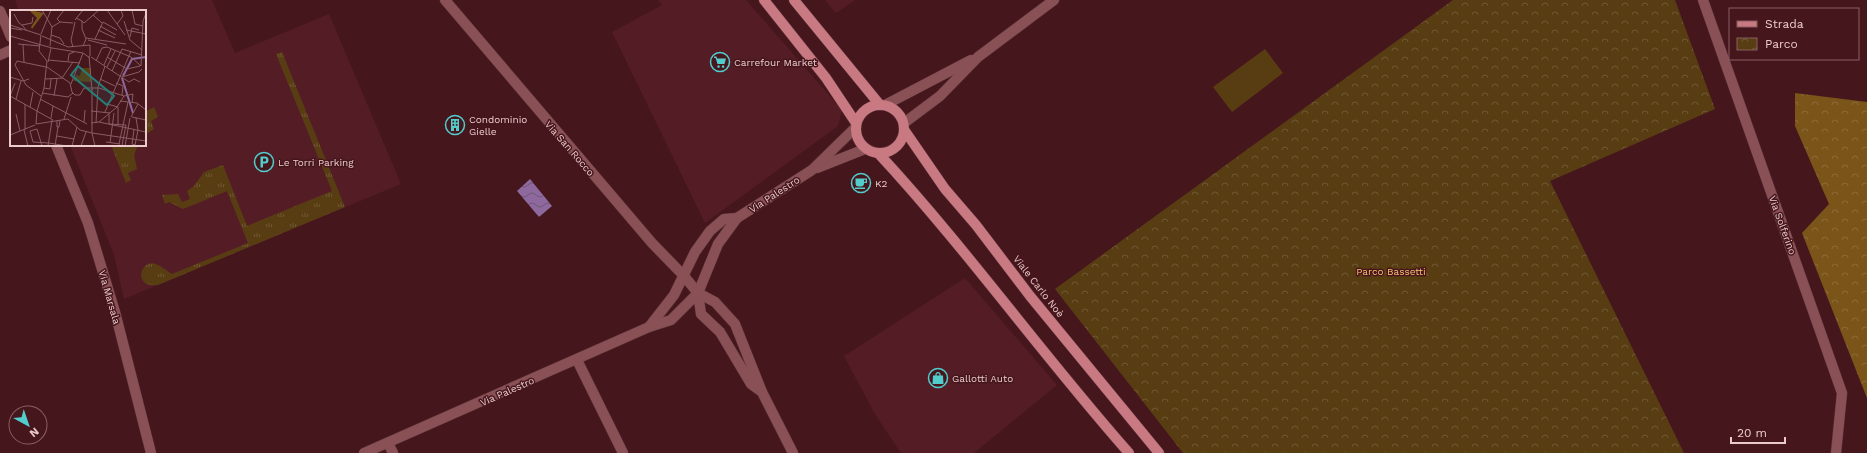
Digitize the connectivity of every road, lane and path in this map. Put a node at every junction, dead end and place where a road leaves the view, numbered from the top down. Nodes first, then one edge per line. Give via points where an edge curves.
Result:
1 (445, 0) edge
2 (764, 0) edge
3 (794, 0) edge
4 (1054, 0) edge
5 (1703, 0) edge
6 (0, 11) edge
7 (10, 35) edge
8 (10, 50) edge
9 (0, 55) edge
10 (978, 57) junction
11 (882, 105) junction
12 (856, 126) junction
13 (904, 127) junction
14 (56, 146) edge
15 (865, 149) junction
16 (879, 154) junction
17 (812, 170) junction
18 (737, 218) junction
19 (684, 276) junction
20 (698, 293) junction
21 (649, 327) junction
22 (577, 360) junction
23 (762, 392) junction
24 (388, 443) junction
25 (151, 453) edge
26 (364, 453) edge
27 (393, 453) edge
28 (623, 453) edge
29 (793, 453) edge
30 (1129, 453) edge
31 (1159, 453) edge
32 (1836, 453) edge

1 - 19 street, Via San Rocco via 616,202
2 - 12 main road via 826,78
3 - 11 main road, Viale Carlo Noè
4 - 10 street
5 - 32 street, Via Solferino via 1842,393
6 - 7 street
8 - 9 street
10 - 11 street
10 - 13 street via 940,96
11 - 12 main road via 865,110
11 - 13 main road, Viale Carlo Noè via 893,108 899,114
12 - 15 main road via 859,143
12 - 17 street, Via Palestro
13 - 16 main road via 901,142 896,149
13 - 31 main road, Viale Carlo Noè via 946,189
14 - 25 street, Via Marsala via 88,223 115,312
15 - 16 main road
15 - 17 street, Via Palestro
16 - 30 main road via 922,201 1080,397
17 - 18 street, Via Palestro
18 - 19 street, Via Palestro via 724,219 710,231
18 - 20 street, Via Palestro via 718,244
19 - 20 street, Via San Rocco
19 - 21 street, Via Palestro via 674,295
20 - 21 street, Via Palestro via 671,320
20 - 23 street, Via San Rocco via 701,314 720,332 751,384
20 - 23 street, Via San Rocco via 716,302 735,324
21 - 22 street, Via Palestro
22 - 24 street, Via Palestro
22 - 28 street
23 - 29 street, Via San Rocco
24 - 26 street, Via Palestro
24 - 27 street

